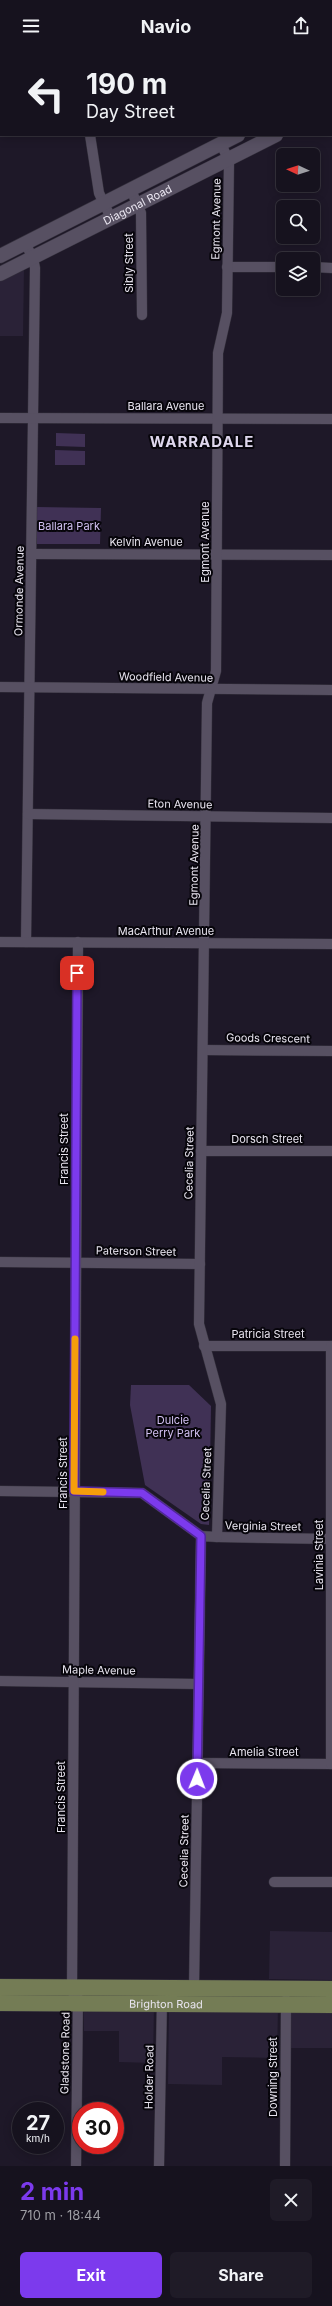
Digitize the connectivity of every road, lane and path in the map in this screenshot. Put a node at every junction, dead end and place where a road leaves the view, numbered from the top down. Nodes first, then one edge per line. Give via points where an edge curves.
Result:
1 (90, 136) edge
2 (235, 136) edge
3 (238, 136) edge
4 (274, 136) edge
5 (221, 144) junction
6 (245, 150) junction
7 (229, 159) junction
8 (131, 190) junction
9 (102, 203) junction
10 (138, 204) junction
11 (111, 218) junction
12 (25, 243) junction
13 (0, 256) edge
14 (33, 258) junction
15 (227, 267) junction
16 (276, 267) edge
17 (320, 267) edge
18 (332, 268) edge
19 (0, 274) edge
20 (142, 315) dead end
21 (33, 417) junction
22 (0, 418) edge
23 (217, 419) junction
24 (332, 419) edge
25 (31, 554) junction
26 (217, 554) junction
27 (332, 555) edge
28 (0, 687) edge
29 (30, 688) junction
30 (211, 689) junction
31 (332, 690) edge
32 (28, 814) junction
33 (206, 817) junction
34 (332, 818) edge
35 (0, 942) edge
36 (26, 942) junction
37 (78, 942) junction
38 (205, 943) junction
39 (332, 944) edge
40 (203, 1050) junction
41 (332, 1051) edge
42 (201, 1150) junction
43 (332, 1151) edge
44 (0, 1262) edge
45 (76, 1262) junction
46 (200, 1264) junction
47 (204, 1346) junction
48 (332, 1346) edge
49 (0, 1491) edge
50 (74, 1491) junction
51 (201, 1536) junction
52 (217, 1537) junction
53 (332, 1539) edge
54 (0, 1681) edge
55 (74, 1682) junction
56 (198, 1684) junction
57 (197, 1763) junction
58 (331, 1764) edge
59 (274, 1882) dead end
60 (332, 1882) edge
61 (0, 1987) edge
62 (75, 1987) junction
63 (162, 1988) junction
64 (194, 1988) junction
65 (286, 1988) junction
66 (332, 1989) edge
67 (0, 2003) edge
68 (75, 2004) junction
69 (162, 2005) junction
70 (332, 2005) edge
71 (286, 2006) junction
72 (76, 2166) edge
73 (159, 2166) edge
74 (285, 2166) edge

1 - 9 street via 98,193
2 - 5 main road, Diagonal Road
3 - 6 street
4 - 6 main road, Diagonal Road
5 - 7 street, Egmont Avenue
5 - 8 main road, Diagonal Road
6 - 7 main road, Diagonal Road
7 - 10 main road, Diagonal Road
7 - 15 street, Egmont Avenue
8 - 9 main road, Diagonal Road
8 - 10 street, Sibly Street
9 - 11 street
9 - 12 main road, Diagonal Road
10 - 11 main road, Diagonal Road
10 - 20 street, Sibly Street via 141,212
11 - 14 main road, Diagonal Road
12 - 13 main road, Diagonal Road
12 - 14 street, Ormonde Avenue
14 - 19 main road, Diagonal Road
14 - 21 street, Ormonde Avenue
15 - 16 street
15 - 23 street, Egmont Avenue via 227,313 218,353
17 - 18 street
21 - 22 street, Ballara Avenue
21 - 23 street, Ballara Avenue
21 - 25 street, Ormonde Avenue
23 - 24 street, Ballara Avenue
23 - 26 street, Egmont Avenue
25 - 26 street, Kelvin Avenue
25 - 29 street, Ormonde Avenue
26 - 27 street, Kelvin Avenue
26 - 30 street, Egmont Avenue via 216,671
28 - 29 street, Woodfield Avenue
29 - 30 street, Woodfield Avenue
29 - 32 street, Ormonde Avenue
30 - 31 street, Woodfield Avenue
30 - 33 street, Egmont Avenue via 207,703
32 - 33 street, Eton Avenue
32 - 36 street, Ormonde Avenue
33 - 34 street, Eton Avenue
33 - 38 street, Egmont Avenue
35 - 36 street, MacArthur Avenue
36 - 37 street, MacArthur Avenue
37 - 38 street, MacArthur Avenue
37 - 45 street, Francis Street
38 - 39 street, MacArthur Avenue
38 - 40 street, Cecelia Street
40 - 41 street, Goods Crescent
40 - 42 street, Cecelia Street
42 - 43 street, Dorsch Street
42 - 46 street, Cecelia Street
44 - 45 street, Paterson Street
45 - 46 street, Paterson Street
45 - 50 street, Francis Street
46 - 47 street, Cecelia Street via 199,1324
47 - 48 street, Patricia Street
47 - 52 street, Cecelia Street via 221,1404
48 - 53 street, Lavinia Street
49 - 50 street
50 - 51 street via 142,1493
50 - 55 street, Francis Street
51 - 52 street, Cecelia Street
51 - 56 street, Cecelia Street
52 - 53 street, Verginia Street
53 - 58 street, Lavinia Street
54 - 55 street, Maple Avenue
55 - 56 street, Maple Avenue
55 - 62 street, Francis Street
56 - 57 street, Cecelia Street
57 - 58 street, Amelia Street
57 - 64 street, Cecelia Street
59 - 60 street
61 - 62 main road, Brighton Road
62 - 63 main road, Brighton Road
62 - 68 street, Gladstone Road
63 - 64 main road, Brighton Road
63 - 69 street, Holder Road
64 - 65 main road, Brighton Road
65 - 66 main road, Brighton Road
65 - 71 street, Downing Street
67 - 68 main road, Brighton Road
68 - 69 main road, Brighton Road
68 - 72 street, Gladstone Road
69 - 71 main road, Brighton Road
69 - 73 street, Holder Road
70 - 71 main road, Brighton Road
71 - 74 street, Downing Street

